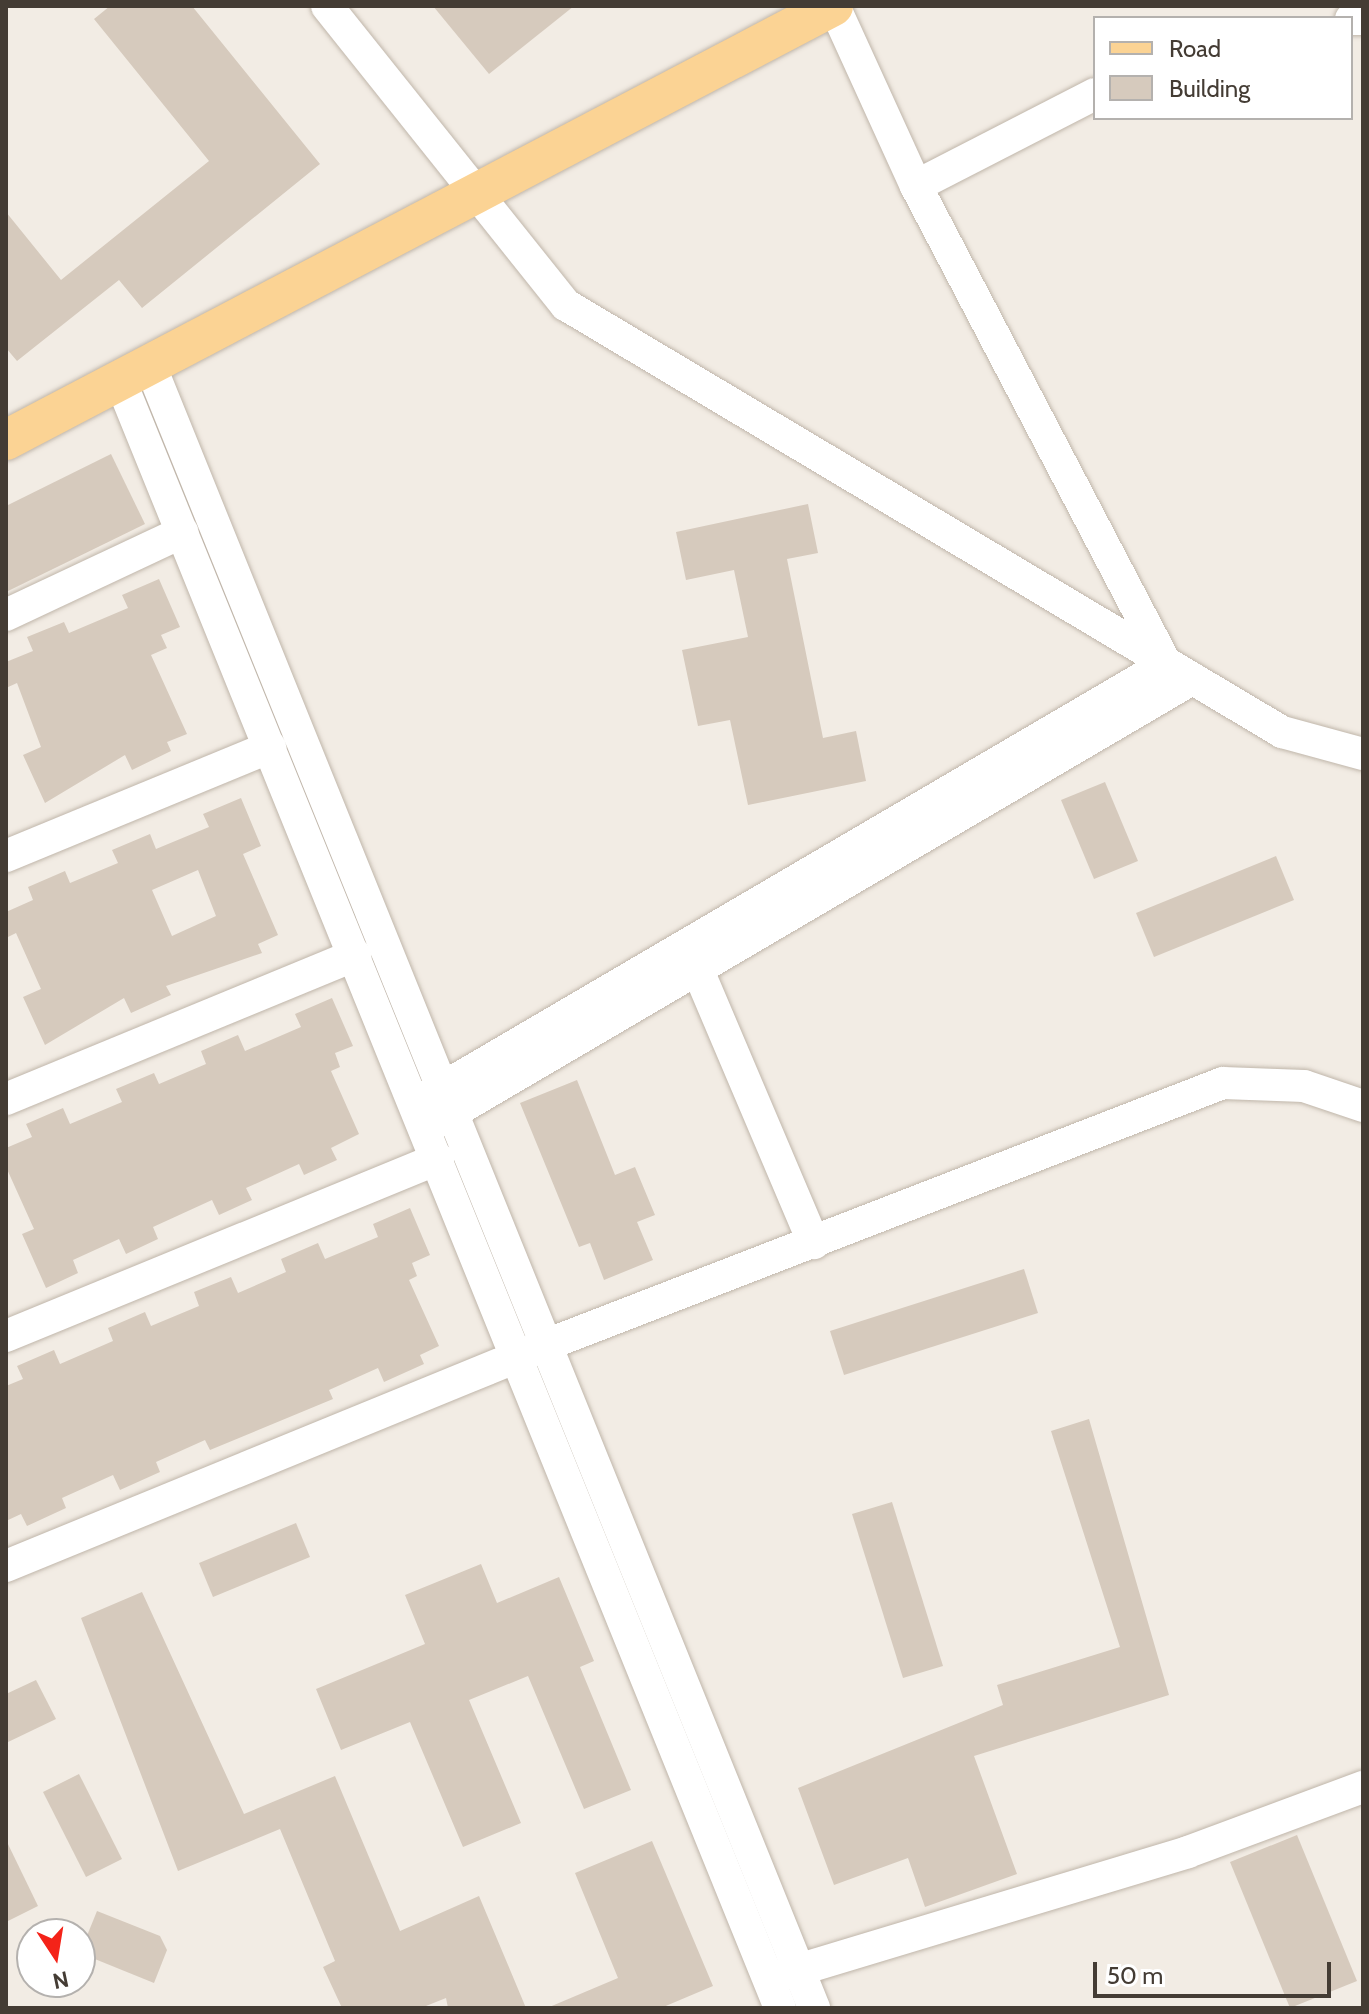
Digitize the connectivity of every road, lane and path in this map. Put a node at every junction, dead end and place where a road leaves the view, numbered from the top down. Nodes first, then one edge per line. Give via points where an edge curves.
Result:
1 (327, 6) edge
2 (833, 6) edge
3 (1093, 95) edge
4 (916, 186) junction
5 (481, 194) junction
6 (137, 378) junction
7 (6, 440) edge
8 (182, 532) junction
9 (6, 615) edge
10 (1179, 672) junction
11 (270, 747) junction
12 (1363, 754) edge
13 (6, 856) edge
14 (355, 955) junction
15 (697, 968) junction
16 (6, 1099) edge
17 (1363, 1106) edge
18 (434, 1108) junction
19 (438, 1159) junction
20 (814, 1243) junction
21 (6, 1336) edge
22 (533, 1353) junction
23 (6, 1566) edge
24 (1363, 1787) edge
25 (799, 1970) junction
26 (767, 1979) junction
27 (780, 2008) edge
28 (814, 2008) edge

1 - 5 street
2 - 4 street
2 - 5 main road
3 - 4 street
4 - 10 street
5 - 6 main road
5 - 10 street via 566,305
6 - 7 main road
6 - 8 street
6 - 18 street
8 - 9 street
8 - 11 street
10 - 12 street via 1282,732
10 - 15 street
10 - 18 street
11 - 13 street
11 - 14 street
14 - 16 street
14 - 18 street
15 - 18 street
15 - 20 street
17 - 20 street via 1304,1086 1223,1083
18 - 19 street
18 - 22 street
19 - 21 street
19 - 22 street
20 - 22 street
22 - 23 street
22 - 25 street
22 - 26 street
24 - 25 street via 1188,1852
25 - 26 street
25 - 28 street
26 - 27 street

